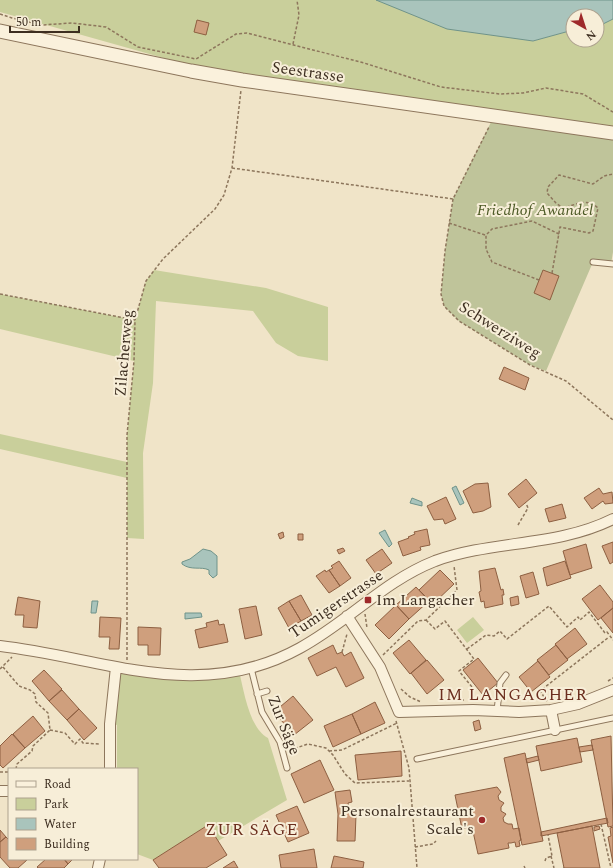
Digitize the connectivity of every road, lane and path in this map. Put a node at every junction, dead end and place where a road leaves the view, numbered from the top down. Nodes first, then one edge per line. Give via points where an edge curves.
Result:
1 (297, 0) edge
2 (0, 14) edge
3 (0, 31) edge
4 (293, 44) junction
5 (242, 80) junction
6 (613, 112) edge
7 (494, 116) junction
8 (613, 133) edge
9 (232, 168) junction
10 (613, 174) edge
11 (453, 199) junction
12 (449, 223) junction
13 (559, 234) junction
14 (486, 235) junction
15 (593, 262) dead end
16 (613, 264) edge
17 (552, 273) dead end
18 (539, 280) dead end
19 (0, 294) edge
20 (136, 320) junction
21 (613, 420) edge
22 (526, 503) dead end
23 (613, 519) edge
24 (518, 525) dead end
25 (453, 556) junction
26 (347, 616) junction
27 (426, 620) junction
28 (610, 637) junction
29 (613, 640) edge
30 (0, 646) edge
31 (17, 649) junction
32 (468, 649) junction
33 (383, 655) dead end
34 (3, 667) junction
35 (121, 668) junction
36 (251, 668) junction
37 (0, 669) edge
38 (503, 676) dead end
39 (613, 690) edge
40 (267, 691) dead end
41 (257, 694) junction
42 (472, 700) dead end
43 (549, 706) junction
44 (497, 711) junction
45 (613, 718) edge
46 (395, 719) dead end
47 (401, 721) dead end
48 (396, 723) junction
49 (50, 730) junction
50 (555, 730) junction
51 (110, 744) junction
52 (329, 751) junction
53 (284, 752) junction
54 (417, 758) dead end
55 (16, 768) edge
56 (110, 768) edge
57 (287, 768) dead end
58 (410, 781) junction
59 (601, 824) dead end
60 (548, 835) dead end
61 (436, 841) dead end
62 (415, 848) junction
63 (552, 856) junction
64 (545, 861) dead end
65 (417, 868) edge
66 (554, 868) edge
67 (611, 868) edge

1 - 4 path via 299,15
2 - 4 path via 42,25 72,23 106,27 138,47 196,59 236,34 247,33
3 - 5 street, Seestrasse
4 - 6 path via 364,62 441,87 500,94 546,88 583,94
5 - 7 street, Seestrasse
5 - 9 path, Zilacherweg
7 - 8 street, Seestrasse
7 - 11 path, Schwerziweg
9 - 11 path
9 - 20 path, Zilacherweg via 224,195 215,209 163,259 146,281
10 - 13 path via 604,176 593,184 559,175 554,179 547,193 563,208 581,201 593,203 598,208 593,231 589,233 560,227
11 - 12 path, Schwerziweg
12 - 14 path
12 - 21 path, Schwerziweg via 441,294 444,306 452,315 530,365 566,381
13 - 14 path via 532,221 492,229
13 - 17 path
14 - 18 path via 486,249 492,262
15 - 16 lane
19 - 20 path
20 - 35 path, Zilacherweg via 127,435 128,658
22 - 24 path via 528,508
23 - 25 street, Tumigerstrasse via 567,536
25 - 26 street, Tumigerstrasse via 410,573
25 - 27 path via 457,590
26 - 36 street, Tumigerstrasse via 300,648
26 - 44 street via 380,667 399,712
27 - 32 path via 435,629 445,621
27 - 33 path via 418,621
28 - 29 path
28 - 32 path via 589,612 580,620 578,617 567,627 549,606 507,639 500,631 494,636 486,635
28 - 43 path via 540,691
30 - 31 street, Tumigerstrasse
31 - 34 path
31 - 35 street, Tumigerstrasse
32 - 42 path via 474,659 459,671 472,687
34 - 37 path
34 - 49 path via 19,686 35,694 36,702 48,713
35 - 36 street, Tumigerstrasse via 176,676 208,676
35 - 51 street via 110,724
36 - 41 lane, Zur Säge
38 - 44 lane
39 - 43 street via 578,704
40 - 41 lane
41 - 53 lane, Zur Säge via 262,712
43 - 44 street via 518,712
43 - 50 street
45 - 50 lane
46 - 48 path
47 - 48 path
48 - 52 path via 342,750
48 - 58 path via 409,768
49 - 51 path via 65,733 75,744 80,739 83,743
49 - 55 path via 33,746 32,751 16,764
50 - 54 lane
51 - 56 street
52 - 53 path via 308,744
52 - 58 path via 345,774 356,783
53 - 57 lane, Zur Säge
58 - 62 path
59 - 67 path
60 - 63 path
61 - 62 path
62 - 65 path
63 - 64 path
63 - 66 path

